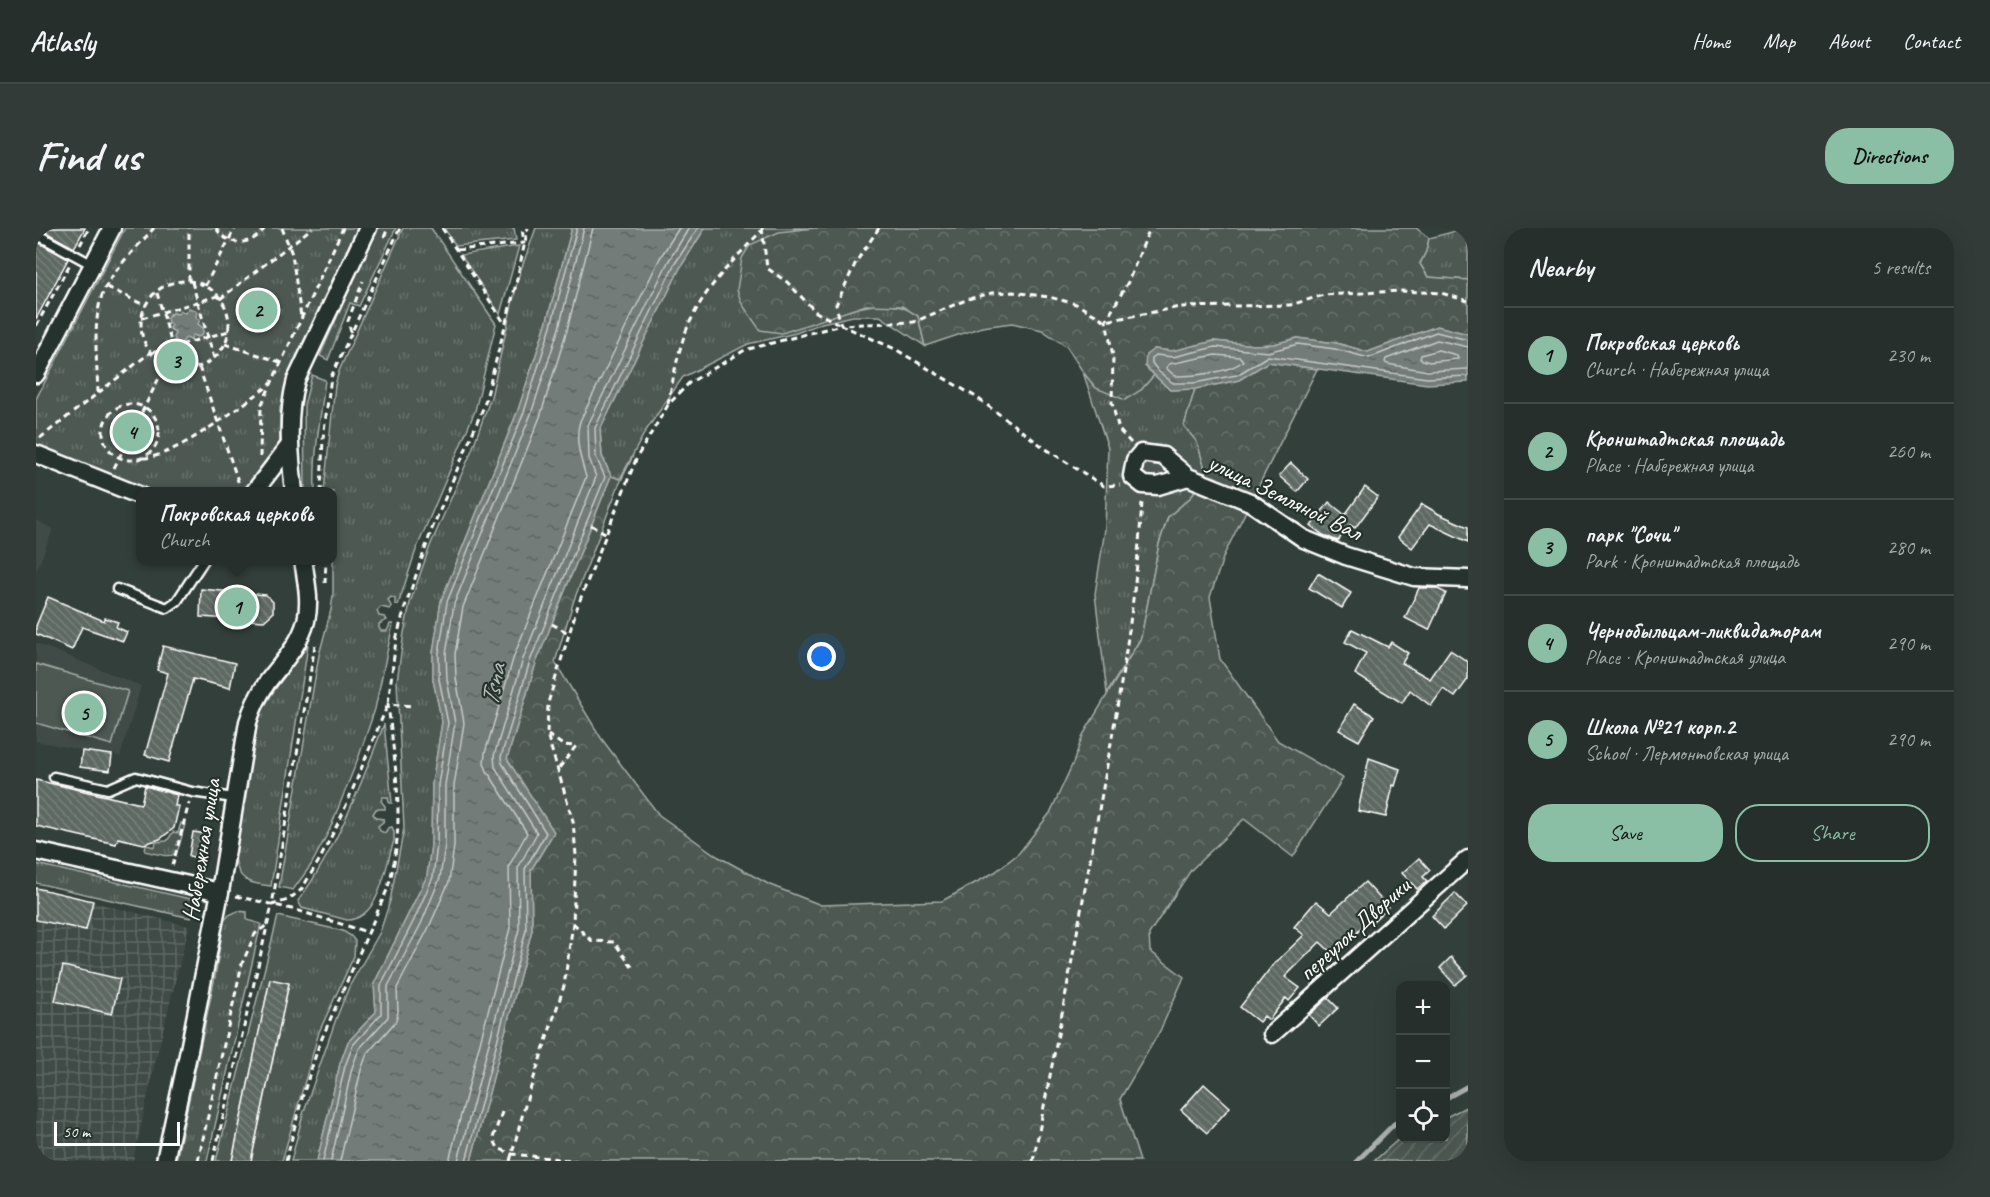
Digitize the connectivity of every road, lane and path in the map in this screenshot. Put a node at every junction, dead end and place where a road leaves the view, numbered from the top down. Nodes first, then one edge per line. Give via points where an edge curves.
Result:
1 (89, 228) edge
2 (112, 228) edge
3 (154, 228) edge
4 (189, 228) edge
5 (216, 228) edge
6 (235, 228) edge
7 (265, 228) edge
8 (282, 228) edge
9 (312, 228) edge
10 (368, 228) edge
11 (388, 228) edge
12 (400, 228) edge
13 (442, 228) edge
14 (522, 228) edge
15 (528, 228) edge
16 (879, 228) edge
17 (1148, 228) edge
18 (762, 229) edge
19 (36, 234) edge
20 (383, 238) dead end
21 (228, 240) junction
22 (524, 243) junction
23 (289, 246) junction
24 (456, 250) junction
25 (75, 255) junction
26 (90, 271) junction
27 (364, 278) dead end
28 (190, 281) junction
29 (205, 286) junction
30 (106, 287) junction
31 (157, 291) junction
32 (219, 297) junction
33 (1468, 301) edge
34 (198, 302) junction
35 (146, 306) junction
36 (163, 312) junction
37 (142, 318) junction
38 (301, 318) dead end
39 (1106, 321) junction
40 (505, 324) junction
41 (841, 325) junction
42 (36, 326) edge
43 (229, 331) junction
44 (351, 333) junction
45 (208, 337) junction
46 (225, 344) junction
47 (173, 347) junction
48 (151, 353) junction
49 (214, 358) junction
50 (166, 364) junction
51 (199, 367) junction
52 (179, 369) junction
53 (301, 369) junction
54 (36, 374) edge
55 (271, 383) dead end
56 (98, 393) junction
57 (668, 405) junction
58 (144, 407) junction
59 (137, 422) junction
60 (218, 422) junction
61 (36, 441) edge
62 (127, 442) junction
63 (289, 446) junction
64 (1141, 453) junction
65 (36, 454) edge
66 (119, 458) junction
67 (142, 458) junction
68 (1188, 477) junction
69 (107, 482) junction
70 (1143, 485) junction
71 (239, 487) edge
72 (258, 487) edge
73 (293, 487) edge
74 (321, 487) edge
75 (136, 494) edge
76 (591, 525) dead end
77 (607, 534) junction
78 (201, 565) edge
79 (303, 565) edge
80 (326, 565) edge
81 (1468, 579) edge
82 (324, 586) dead end
83 (117, 589) dead end
84 (552, 624) dead end
85 (570, 634) junction
86 (316, 638) dead end
87 (388, 704) junction
88 (413, 706) dead end
89 (547, 734) junction
90 (558, 768) junction
91 (54, 777) dead end
92 (192, 792) junction
93 (234, 798) junction
94 (36, 851) edge
95 (1468, 859) edge
96 (162, 862) dead end
97 (220, 892) junction
98 (272, 905) junction
99 (573, 923) junction
100 (268, 925) junction
101 (368, 932) junction
102 (632, 967) dead end
103 (1272, 1034) dead end
104 (502, 1112) dead end
105 (512, 1154) junction
106 (165, 1161) edge
107 (198, 1161) edge
108 (213, 1161) edge
109 (286, 1161) edge
110 (510, 1161) edge
111 (578, 1161) edge
112 (1033, 1161) edge

1 - 25 path
2 - 26 street
3 - 30 path
4 - 28 path
5 - 21 path
6 - 21 path
7 - 21 path via 251,241
8 - 23 path
9 - 23 path
10 - 53 street
11 - 20 path
12 - 44 path
13 - 24 path
14 - 22 path
15 - 22 path
16 - 41 path via 856,262 836,305
17 - 39 path via 1128,282
18 - 41 path via 767,268 816,312
18 - 57 path via 719,276 692,318
19 - 25 lane
21 - 29 path
22 - 24 path
22 - 40 path
23 - 32 path
23 - 38 path
24 - 40 path
25 - 26 lane
25 - 42 path
26 - 30 path
26 - 54 street
27 - 44 path via 348,321
28 - 29 path
28 - 31 path
28 - 34 path
29 - 32 path
30 - 35 path
30 - 56 path via 97,326
31 - 35 path
31 - 36 path
32 - 34 path
32 - 43 path via 226,308
33 - 39 path via 1441,293 1400,291 1324,295 1290,305 1180,308
34 - 36 path
34 - 45 path
35 - 37 path
36 - 37 path
36 - 47 path
37 - 48 path via 142,332
39 - 41 path via 1076,304 1013,292 968,299 914,322
39 - 64 path via 1113,356 1112,402 1119,430
40 - 87 path via 484,406 411,587 396,640
41 - 57 path via 745,350 689,383
41 - 70 path via 895,349 976,397 1104,486
43 - 45 path
43 - 46 path
44 - 74 path via 331,377
45 - 47 path
45 - 49 path
46 - 49 path
46 - 53 path
47 - 48 path
47 - 52 path
48 - 50 path
48 - 56 path
49 - 51 path
50 - 52 path
50 - 58 path
51 - 52 path
51 - 60 path
53 - 63 street via 291,399
55 - 60 path
56 - 61 path
57 - 77 path via 637,457
58 - 59 path
58 - 66 path via 122,405 106,420 105,441
58 - 67 path via 158,422 159,432 157,443
59 - 62 path via 142,436 135,443
59 - 62 path via 127,421 121,427 120,436
60 - 67 path via 172,449
60 - 71 path
62 - 66 path
63 - 72 street
63 - 73 street
64 - 68 street, улица Земляной Вал via 1163,456
64 - 70 street via 1131,477
65 - 69 street
66 - 67 path
66 - 69 path
68 - 70 street, улица Земляной Вал via 1158,486
68 - 81 street, улица Земляной Вал via 1250,502 1305,538 1346,556 1414,577
69 - 75 street
70 - 112 path via 1139,547 1111,742
76 - 77 path
77 - 85 path
78 - 83 lane via 177,601 167,608
79 - 93 street, Набережная улица via 306,623 252,708
80 - 82 path
84 - 85 path
85 - 89 path via 548,703
86 - 98 path
87 - 88 path
87 - 98 path via 320,859 301,890
87 - 101 path via 399,834 394,868
89 - 90 path
89 - 90 path via 562,745 576,746
90 - 99 path via 573,821
91 - 92 lane via 108,789 136,777
92 - 93 lane
92 - 96 path via 173,864
93 - 97 street, Набережная улица
94 - 97 street
95 - 103 street, переулок Дворики
97 - 98 path
97 - 106 street, Набережная улица
98 - 100 path
98 - 101 path
99 - 102 path via 592,942 614,942
99 - 105 path via 564,986
100 - 107 path via 255,934 242,964
100 - 108 path
101 - 109 path via 319,1045
104 - 105 path via 493,1138 498,1148
105 - 110 path
105 - 111 path

